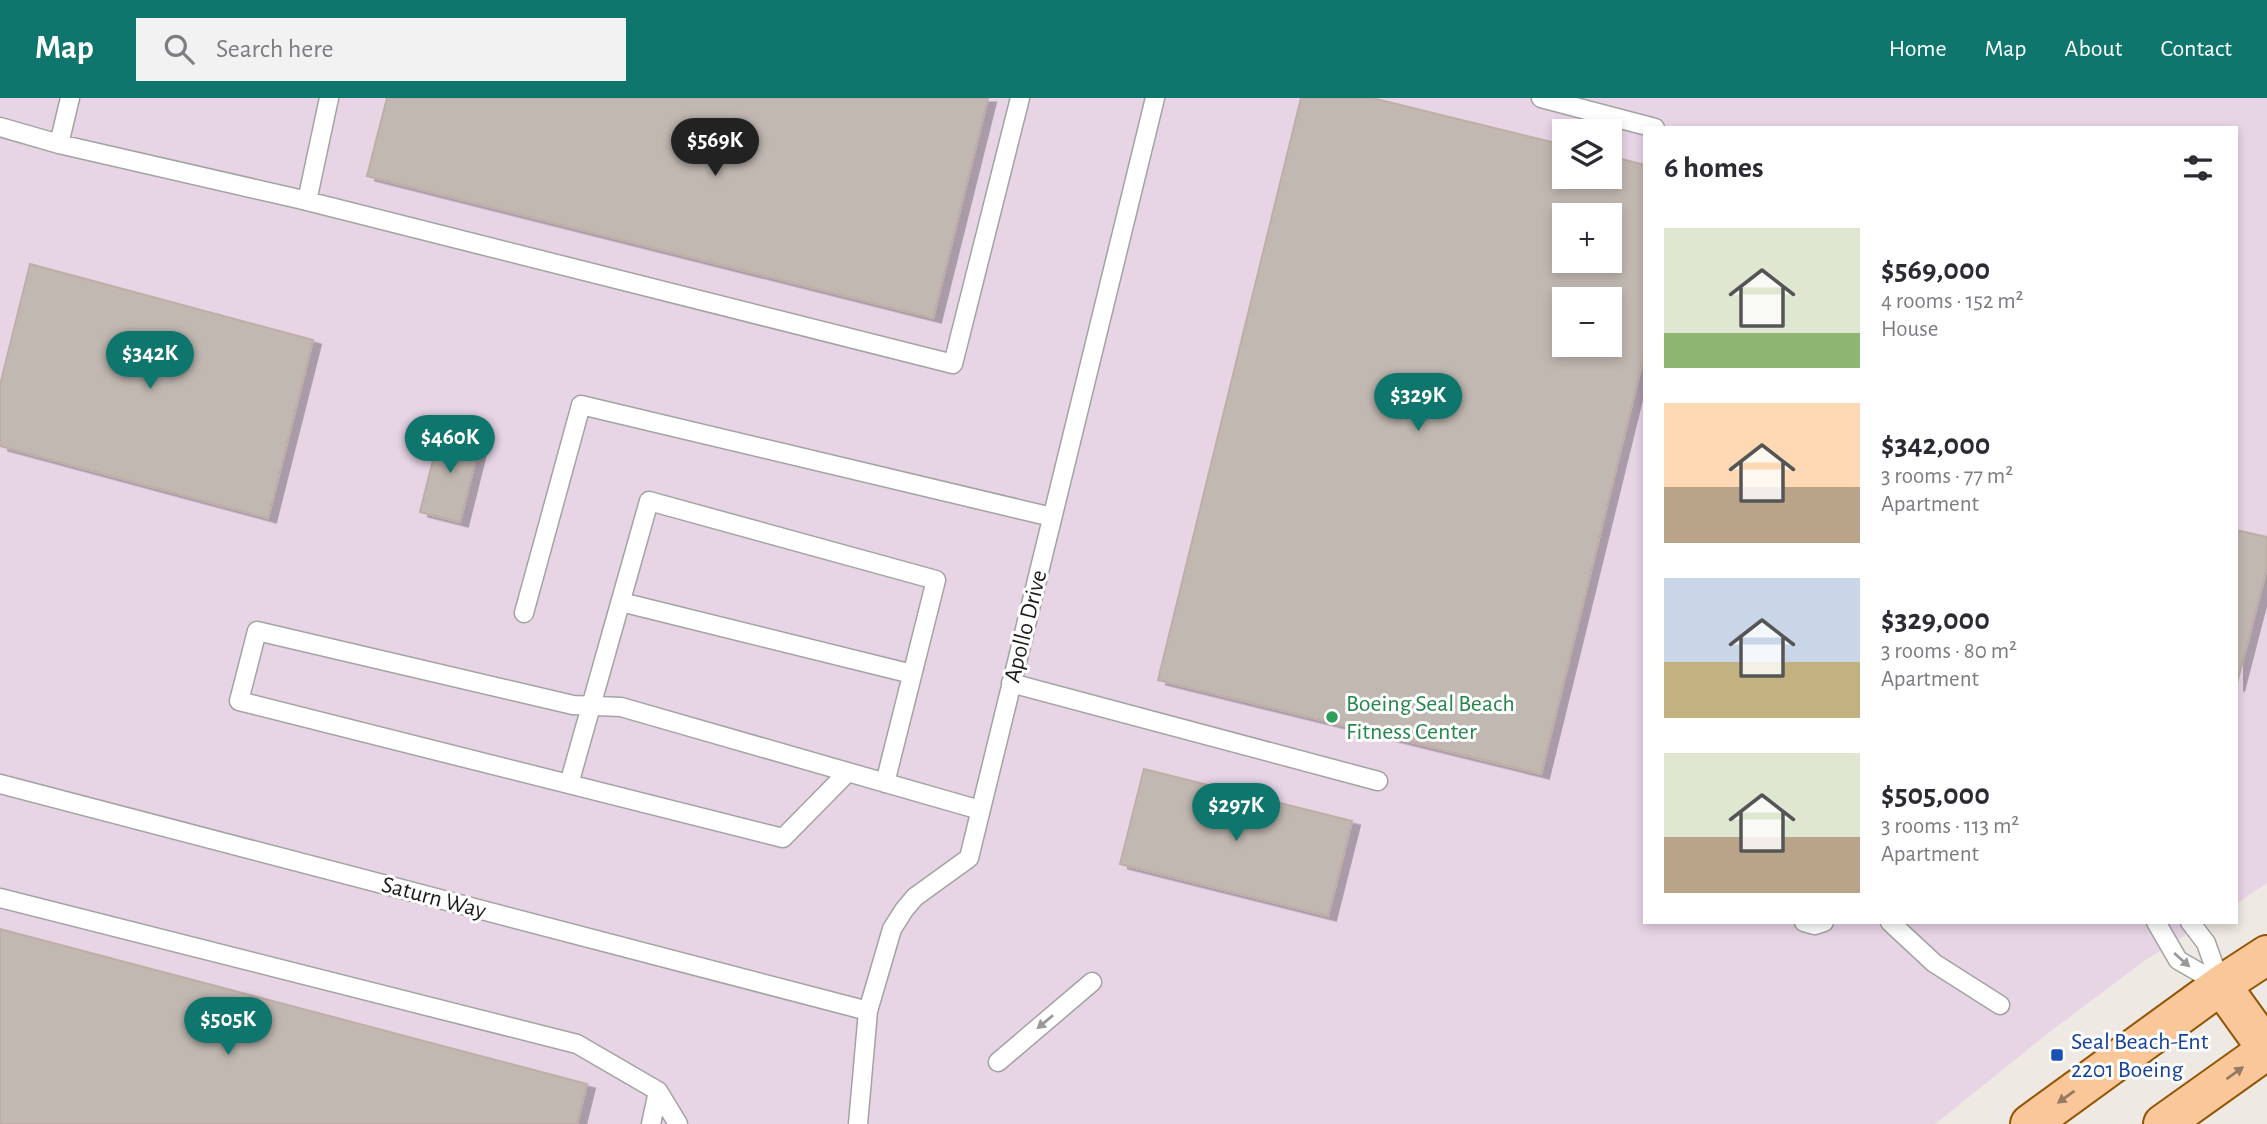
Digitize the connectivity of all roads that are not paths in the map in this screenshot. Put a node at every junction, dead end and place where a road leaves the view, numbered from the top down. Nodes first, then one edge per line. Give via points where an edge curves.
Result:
1 (70, 98) edge
2 (329, 98) edge
3 (1020, 98) edge
4 (1155, 98) edge
5 (1541, 98) edge
6 (1648, 126) edge
7 (0, 127) edge
8 (59, 144) junction
9 (307, 201) junction
10 (1052, 517) junction
11 (621, 601) junction
12 (524, 612) dead end
13 (912, 674) junction
14 (1012, 683) junction
15 (592, 706) junction
16 (848, 772) junction
17 (1378, 781) dead end
18 (885, 783) junction
19 (0, 784) edge
20 (569, 784) junction
21 (980, 810) junction
22 (0, 898) edge
23 (1892, 924) edge
24 (2157, 924) edge
25 (2192, 924) edge
26 (2267, 955) edge
27 (1092, 982) dead end
28 (2221, 985) junction
29 (2000, 1005) dead end
30 (868, 1011) junction
31 (2267, 1050) edge
32 (998, 1062) dead end
33 (658, 1091) junction
34 (651, 1124) edge
35 (678, 1124) edge
36 (858, 1124) edge
37 (2030, 1124) edge
38 (2164, 1124) edge

1 - 8 lane
2 - 9 lane
3 - 9 lane via 953,364
4 - 10 lane, Apollo Drive
5 - 6 lane
7 - 8 lane
8 - 9 lane
10 - 12 lane via 581,405
10 - 14 lane, Apollo Drive
11 - 13 lane
11 - 13 lane via 649,501 936,580
11 - 15 lane
13 - 18 lane
14 - 17 lane
14 - 21 lane, Apollo Drive
15 - 16 lane via 621,707
15 - 20 lane
15 - 20 lane via 257,631 239,701
16 - 18 lane
16 - 20 lane via 783,838
18 - 21 lane
19 - 30 lane, Saturn Way
21 - 30 lane, Apollo Drive via 969,858 915,898 892,929
22 - 33 lane via 577,1044
23 - 29 lane via 1934,963
24 -> 28 lane via 2178,960
25 - 28 lane via 2206,943
26 - 28 main road
27 -> 32 lane
28 - 31 main road
28 -> 37 main road
30 - 36 lane, Apollo Drive
38 -> 31 main road
33 - 34 lane
33 - 35 lane

